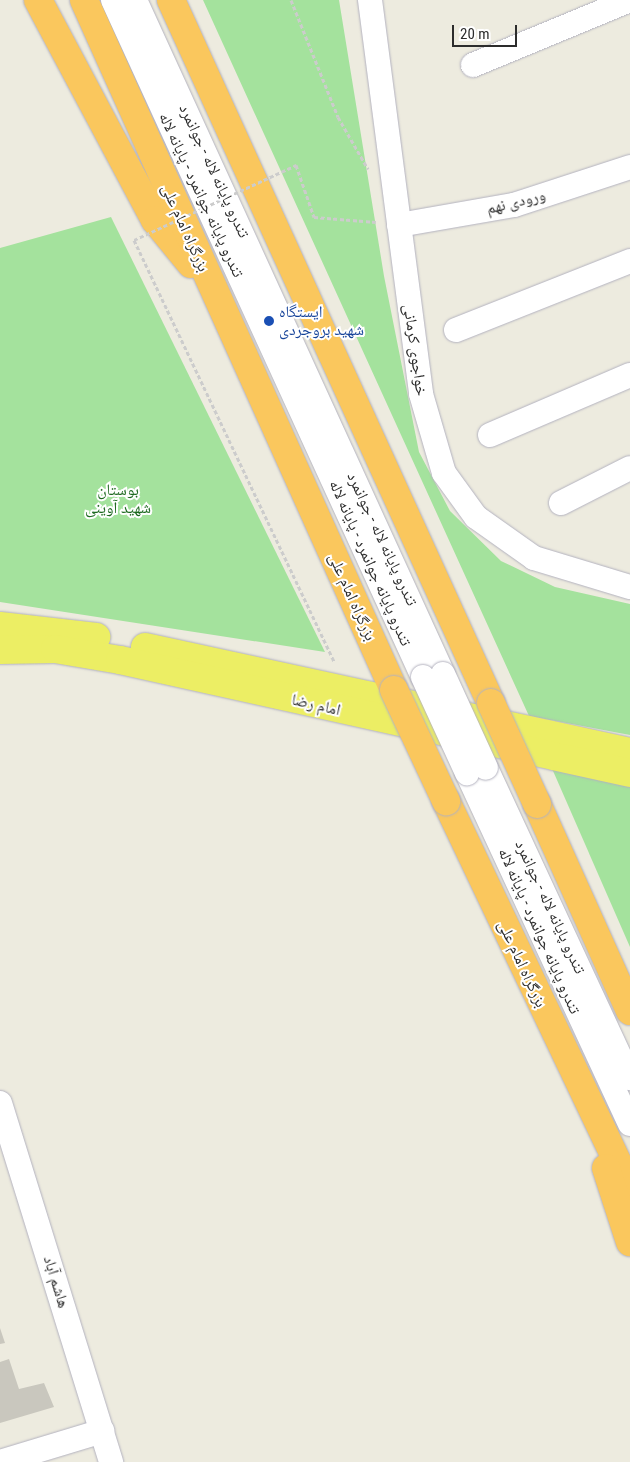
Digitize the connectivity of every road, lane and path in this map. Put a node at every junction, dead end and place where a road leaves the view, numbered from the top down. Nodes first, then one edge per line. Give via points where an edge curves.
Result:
1 (38, 0) edge
2 (84, 0) edge
3 (113, 0) edge
4 (134, 0) edge
5 (170, 0) edge
6 (291, 0) edge
7 (370, 0) edge
8 (630, 0) edge
9 (473, 65) dead end
10 (630, 169) edge
11 (371, 175) dead end
12 (398, 224) junction
13 (630, 261) edge
14 (210, 285) junction
15 (456, 330) dead end
16 (630, 376) edge
17 (490, 436) dead end
18 (630, 468) edge
19 (562, 503) dead end
20 (630, 587) edge
21 (0, 626) edge
22 (0, 650) edge
23 (433, 675) junction
24 (346, 688) junction
25 (630, 752) edge
26 (477, 771) junction
27 (630, 773) edge
28 (630, 1011) edge
29 (630, 1078) edge
30 (584, 1100) junction
31 (0, 1102) edge
32 (630, 1124) edge
33 (630, 1189) edge
34 (630, 1242) edge
35 (102, 1431) junction
36 (0, 1462) edge
37 (111, 1462) edge

1 - 14 highway via 155,220
2 - 14 highway, بزرگراه امام علی
3 - 23 street, تندرو پایانه جوانمرد - پایانه لاله
4 - 23 street, تندرو پایانه لاله - جوانمرد
5 - 28 highway, bridge
6 - 11 path via 338,117
7 - 12 street, خواجوی کرمانی
8 - 9 street
10 - 12 street, ورودی نهم via 514,205
12 - 20 street, خواجوی کرمانی via 420,394 444,473 476,517 534,558
12 - 24 path, bridge via 314,216 296,165 134,240
13 - 15 street
14 - 30 highway, بزرگراه امام علی, bridge
16 - 17 street
18 - 19 street
21 - 24 main road, امام رضا via 58,630
22 - 27 main road, امام رضا via 55,649 111,658
23 - 26 street, تندرو پایانه لاله - جوانمرد, bridge
24 - 25 main road, امام رضا
26 - 29 street, تندرو پایانه لاله - جوانمرد
26 - 32 street, تندرو پایانه جوانمرد - پایانه لاله
30 - 33 highway, بزرگراه امام علی
30 - 34 highway
31 - 35 street, هاشم آباد
35 - 36 street
35 - 37 street, هاشم آباد

